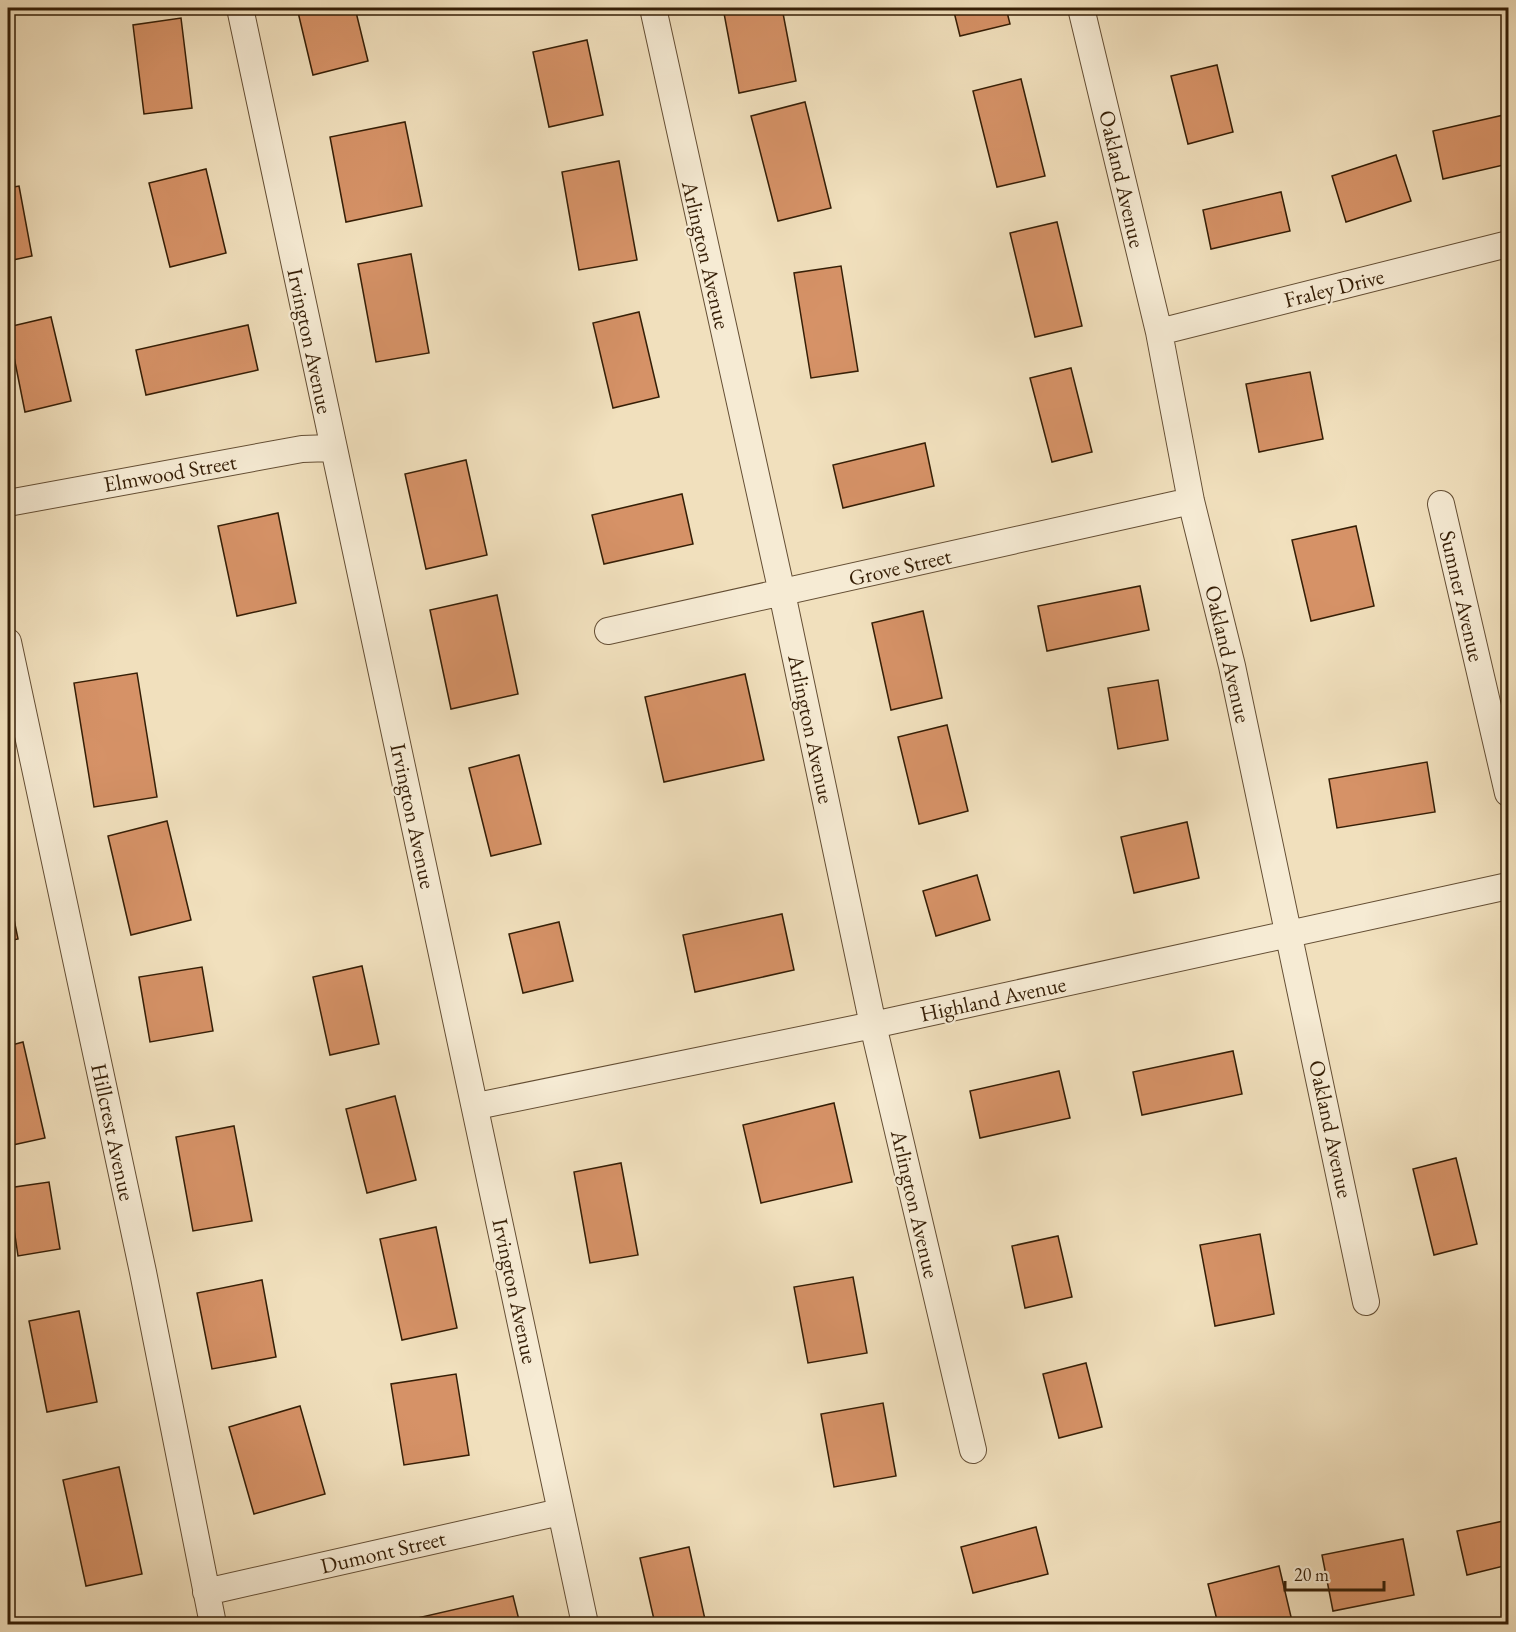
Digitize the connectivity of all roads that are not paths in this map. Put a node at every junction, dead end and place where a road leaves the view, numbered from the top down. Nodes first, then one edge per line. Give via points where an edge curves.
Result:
1 (240, 8) edge
2 (653, 8) edge
3 (1082, 8) edge
4 (1509, 244) edge
5 (1159, 332) junction
6 (332, 448) junction
7 (1191, 501) junction
8 (8, 503) edge
9 (1441, 504) dead end
10 (782, 593) junction
11 (608, 632) dead end
12 (8, 642) edge
13 (1509, 793) edge
14 (1509, 886) edge
15 (1291, 935) junction
16 (873, 1025) junction
17 (477, 1106) junction
18 (1366, 1302) dead end
19 (973, 1450) dead end
20 (560, 1512) junction
21 (206, 1592) junction
22 (213, 1624) edge
23 (585, 1624) edge

1 - 6 street, Irvington Avenue
2 - 10 street, Arlington Avenue
3 - 5 street, Oakland Avenue
4 - 5 street, Fraley Drive
5 - 7 street, Oakland Avenue
6 - 8 street, Elmwood Street via 302,449
6 - 17 street, Irvington Avenue
7 - 10 street, Grove Street
7 - 15 street, Oakland Avenue
9 - 13 street, Sumner Avenue
10 - 11 street, Grove Street
10 - 16 street, Arlington Avenue
12 - 21 street, Hillcrest Avenue via 144,1272
14 - 15 street, Highland Avenue
15 - 16 street, Highland Avenue
15 - 18 street, Oakland Avenue
16 - 17 street, Highland Avenue
16 - 19 street, Arlington Avenue
17 - 20 street, Irvington Avenue
20 - 21 street, Dumont Street
20 - 23 street, Irvington Avenue
21 - 22 street, Hillcrest Avenue

